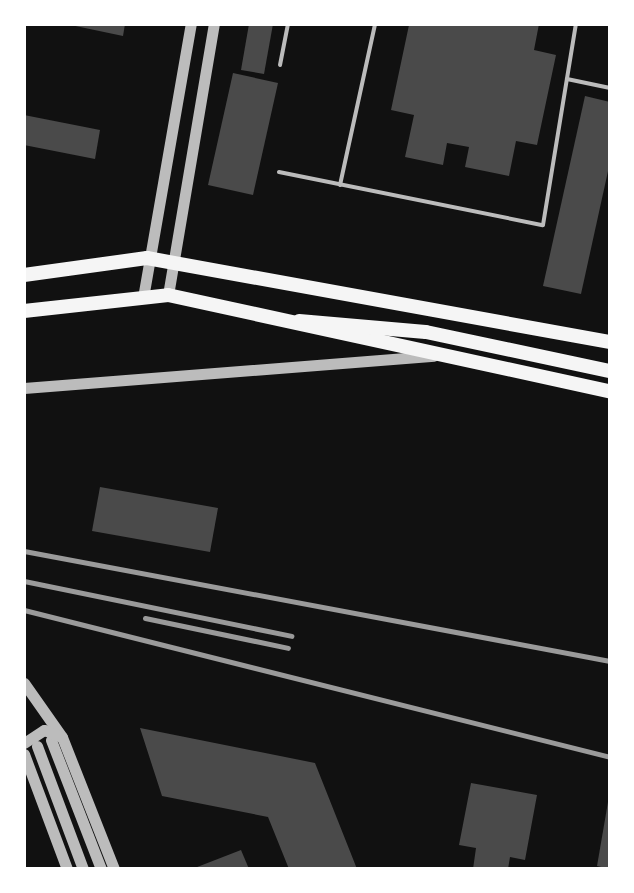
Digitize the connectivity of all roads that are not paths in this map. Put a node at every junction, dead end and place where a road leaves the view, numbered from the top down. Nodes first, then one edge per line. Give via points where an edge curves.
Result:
1 (191, 24) edge
2 (214, 24) edge
3 (288, 24) edge
4 (375, 24) edge
5 (576, 24) edge
6 (280, 65) dead end
7 (567, 79) junction
8 (610, 88) edge
9 (279, 172) dead end
10 (340, 185) junction
11 (147, 258) junction
12 (171, 262) junction
13 (24, 275) edge
14 (144, 292) junction
15 (168, 295) junction
16 (24, 311) edge
17 (299, 321) junction
18 (610, 342) edge
19 (437, 356) junction
20 (610, 371) edge
21 (24, 388) edge
22 (610, 391) edge
23 (24, 683) edge
24 (56, 739) junction
25 (24, 743) edge
26 (37, 746) dead end
27 (24, 754) edge
28 (67, 869) edge
29 (83, 869) edge
30 (101, 869) edge
31 (114, 869) edge

1 - 11 street
2 - 12 street
3 - 6 lane
4 - 10 lane
5 - 7 lane
7 - 8 lane
7 - 10 lane via 543,225
9 - 10 lane
11 - 12 main road
11 - 13 main road
11 - 14 street
12 - 15 street
12 - 18 main road
14 - 15 main road
14 - 16 main road
15 - 17 main road
17 - 19 main road
17 - 20 main road via 426,332
19 - 21 street
19 - 22 main road
23 - 24 street
24 - 25 street via 44,730
24 - 30 street
24 - 31 street
26 - 29 street
27 - 28 street

